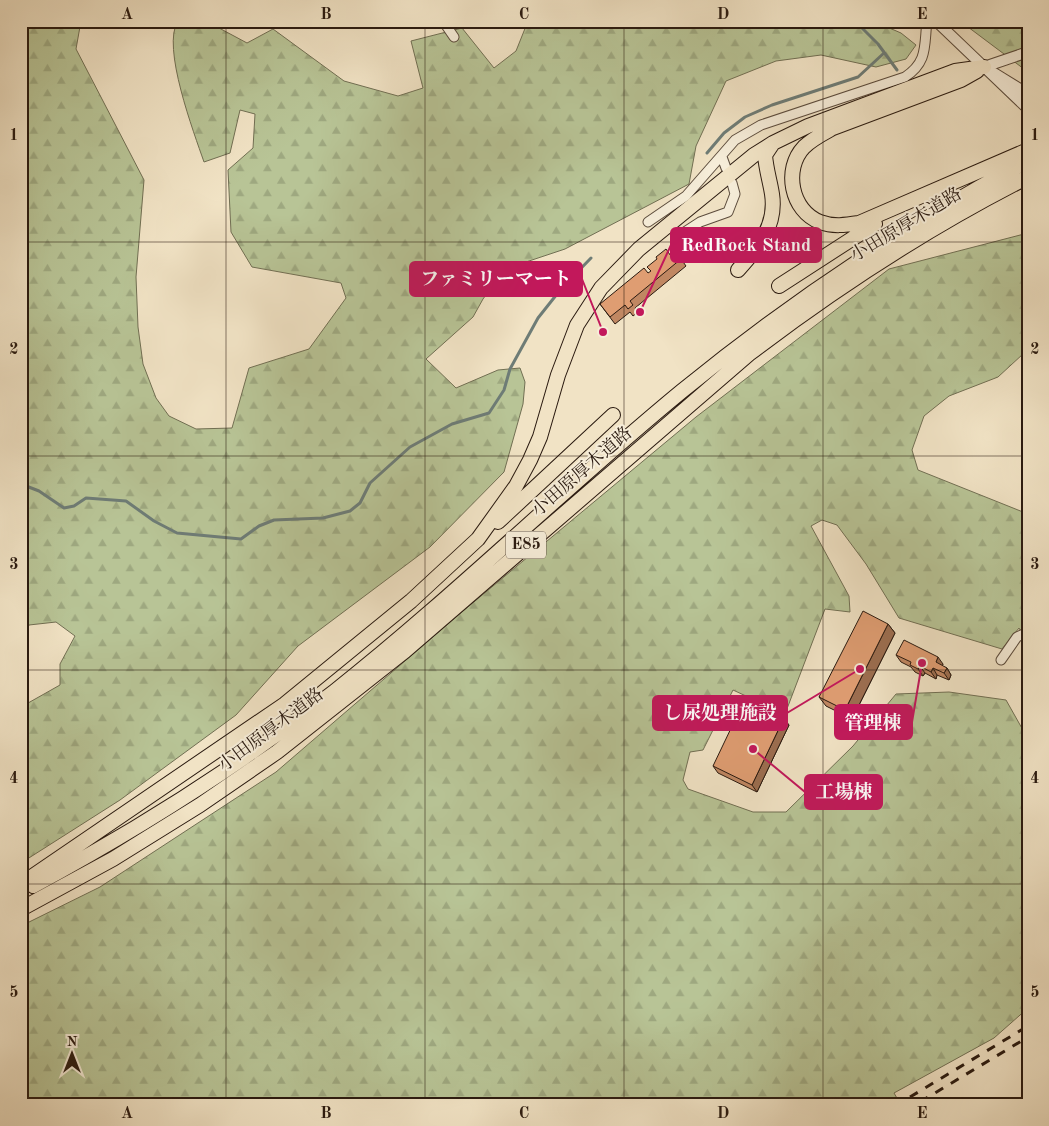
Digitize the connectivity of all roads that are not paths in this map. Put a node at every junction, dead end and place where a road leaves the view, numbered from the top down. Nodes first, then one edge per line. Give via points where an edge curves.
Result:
1 (443, 21) edge
2 (927, 21) edge
3 (936, 21) edge
4 (454, 37) dead end
5 (1028, 52) edge
6 (984, 67) junction
7 (1028, 94) edge
8 (1028, 109) edge
9 (773, 143) junction
10 (1028, 150) edge
11 (722, 157) junction
12 (1028, 161) edge
13 (726, 168) dead end
14 (1028, 177) edge
15 (732, 182) dead end
16 (952, 182) junction
17 (648, 222) dead end
18 (680, 236) dead end
19 (738, 270) dead end
20 (779, 286) dead end
21 (613, 415) dead end
22 (478, 539) junction
23 (1028, 632) edge
24 (1001, 660) dead end
25 (21, 884) edge
26 (21, 892) edge
27 (21, 909) edge

1 - 4 street
2 - 11 street via 917,69 905,76 761,125 735,140
3 - 6 street
5 - 6 street
6 - 7 street
6 - 8 street
6 - 9 highway via 954,71 808,126
6 - 16 highway via 960,80 834,128 804,148 795,161 792,177 802,208 820,222 832,225 859,223
9 - 19 highway via 765,155 773,196 770,226 758,248
9 - 22 highway via 639,249 601,288 568,344 550,409 530,460 516,486
10 - 16 highway
11 - 13 street
11 - 17 street via 686,196
12 - 26 highway, 小田原厚木道路 / E85 via 863,256 743,342 335,690 246,758 103,847
14 - 27 highway, 小田原厚木道路 / E85 via 870,268 793,321 662,428 404,651 277,752 129,850
15 - 18 street via 735,194 728,212 700,222
16 - 20 highway via 863,231
21 - 22 highway
22 - 25 highway via 411,601 284,704
23 - 24 street via 1017,637

